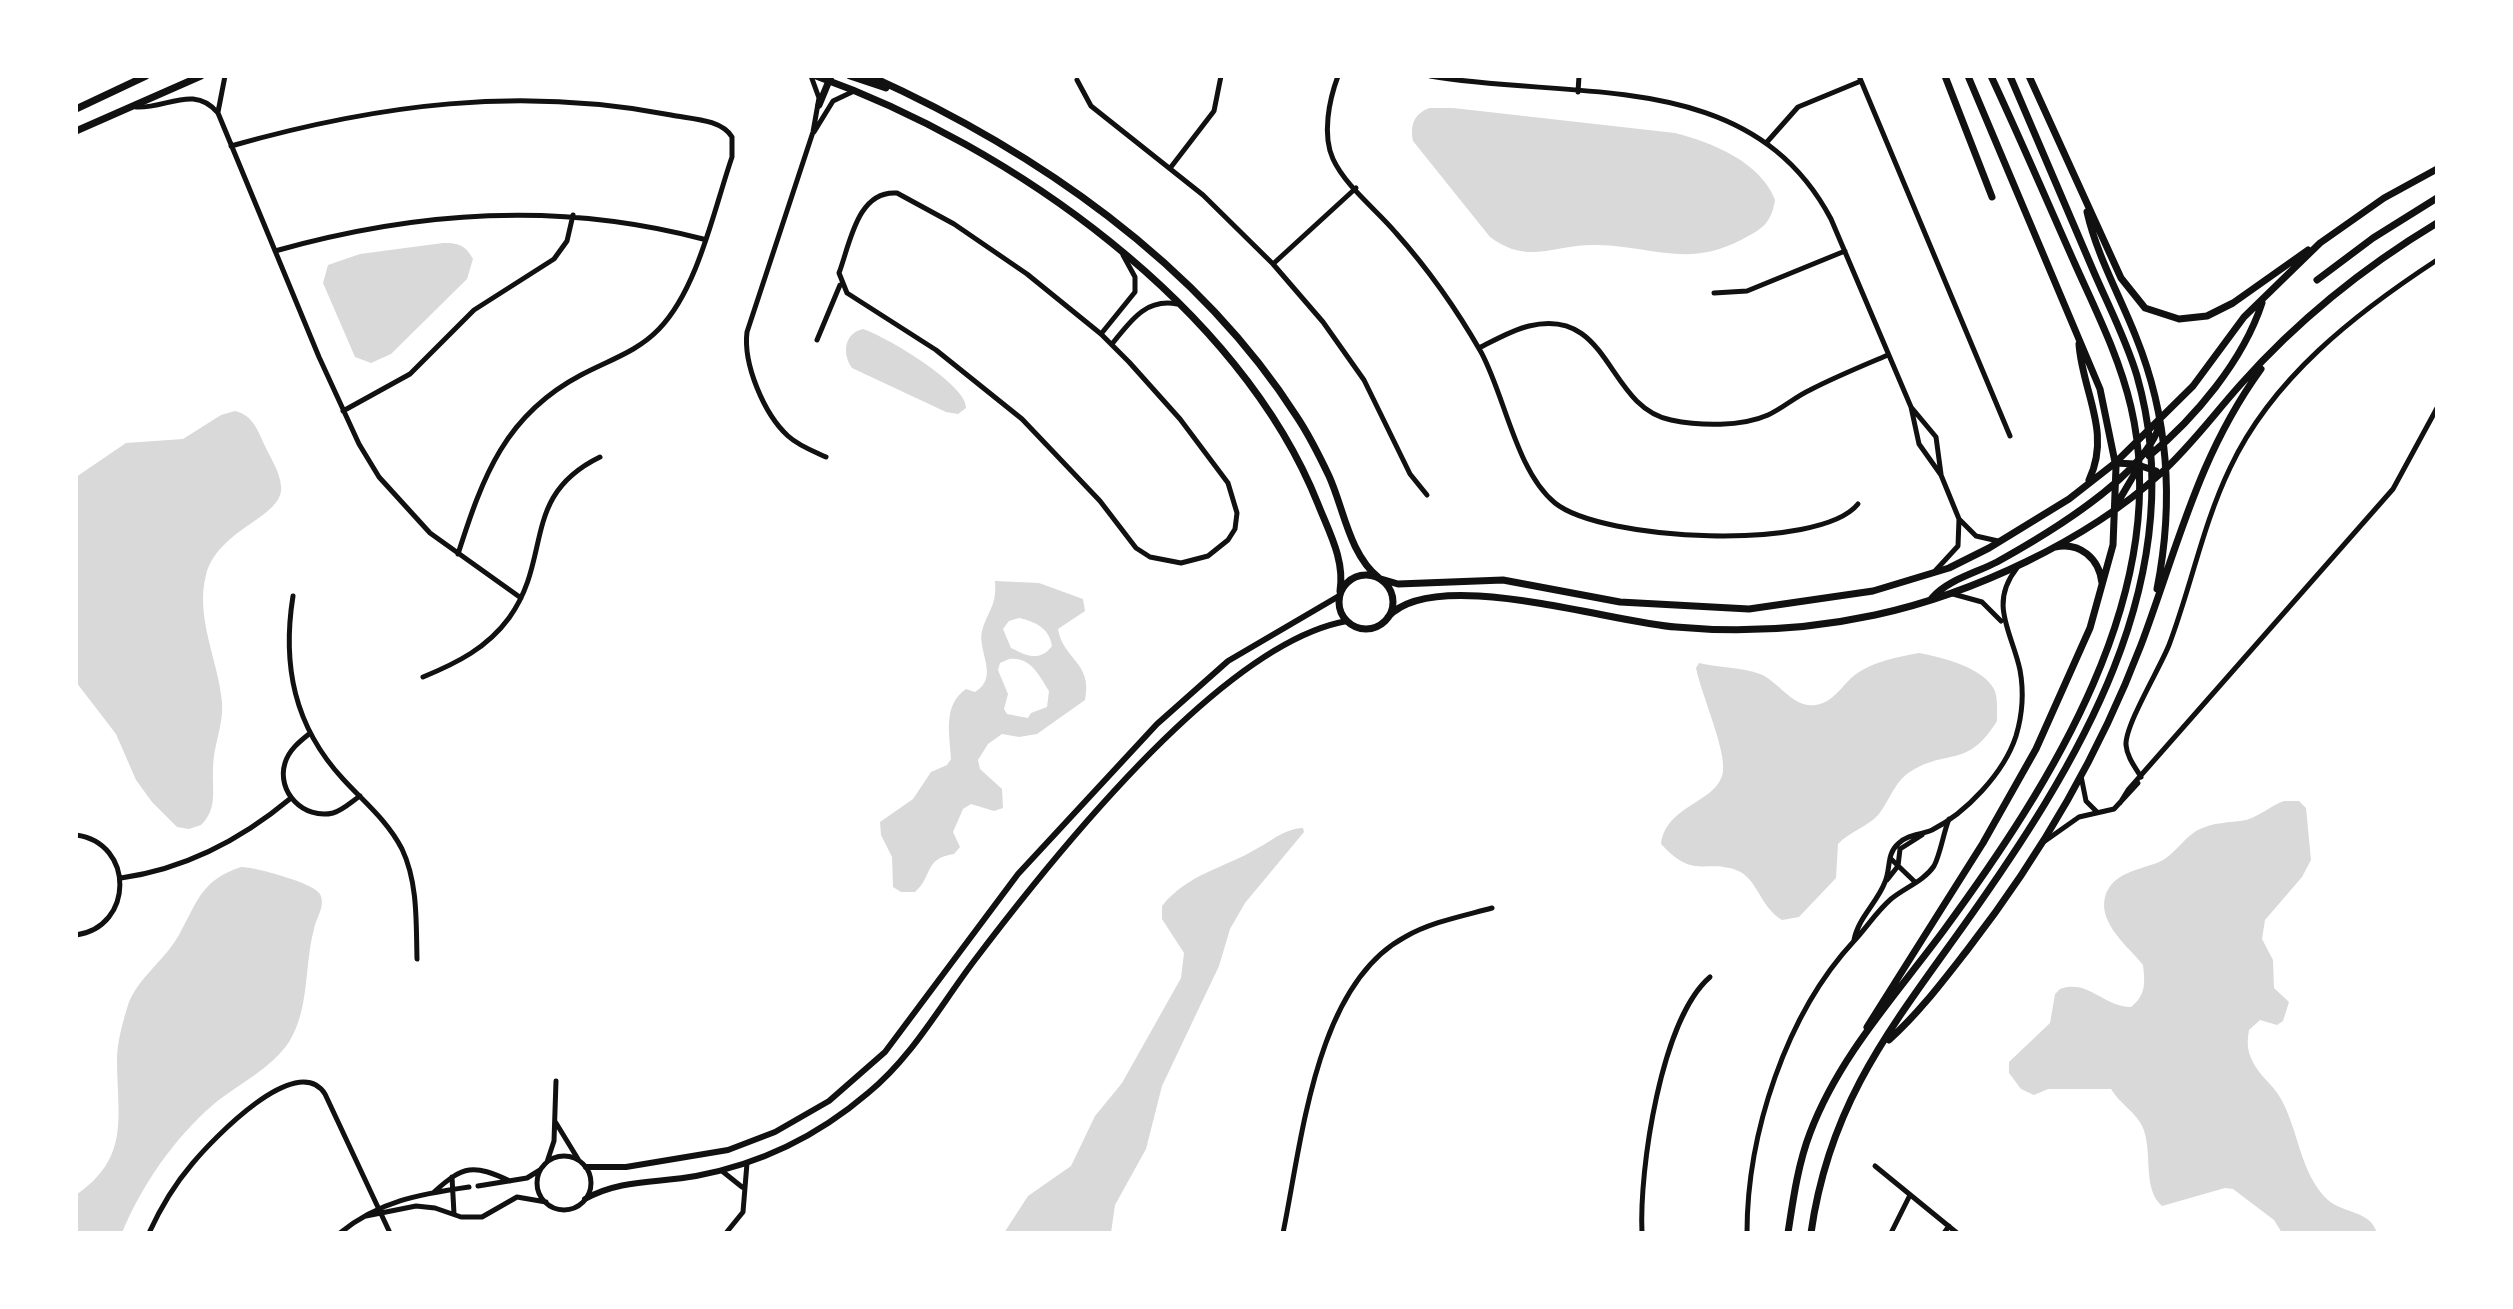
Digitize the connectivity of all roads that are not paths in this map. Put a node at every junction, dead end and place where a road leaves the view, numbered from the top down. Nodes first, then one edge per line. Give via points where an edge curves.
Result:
1 (146, 76) edge
2 (201, 76) edge
3 (225, 76) edge
4 (813, 76) edge
5 (850, 76) edge
6 (870, 76) edge
7 (1221, 76) edge
8 (1338, 76) edge
9 (1430, 76) edge
10 (1579, 76) edge
11 (1945, 76) edge
12 (1968, 76) edge
13 (1991, 76) edge
14 (2010, 76) edge
15 (2029, 76) edge
16 (830, 78) edge
17 (1860, 78) edge
18 (1077, 80) dead end
19 (855, 92) junction
20 (1578, 92) junction
21 (907, 93) junction
22 (129, 105) junction
23 (819, 105) junction
24 (76, 109) edge
25 (218, 113) junction
26 (76, 131) edge
27 (813, 132) junction
28 (1767, 142) junction
29 (231, 146) junction
30 (1171, 167) junction
31 (2437, 169) edge
32 (1356, 188) junction
33 (1992, 197) dead end
34 (2437, 198) edge
35 (2086, 206) junction
36 (573, 215) junction
37 (2437, 223) edge
38 (704, 239) junction
39 (2320, 243) junction
40 (275, 251) junction
41 (1845, 251) junction
42 (1121, 252) junction
43 (2437, 260) edge
44 (1273, 264) junction
45 (2317, 280) dead end
46 (841, 284) junction
47 (1714, 293) dead end
48 (1132, 299) junction
49 (2262, 303) junction
50 (1177, 304) junction
51 (1143, 309) junction
52 (1101, 334) junction
53 (817, 340) dead end
54 (2079, 342) junction
55 (1112, 344) junction
56 (1479, 348) junction
57 (2274, 351) junction
58 (1888, 355) junction
59 (1911, 407) junction
60 (2437, 408) edge
61 (343, 411) junction
62 (2161, 418) junction
63 (2010, 436) dead end
64 (2173, 436) junction
65 (2165, 443) junction
66 (2114, 448) junction
67 (2125, 454) junction
68 (600, 457) dead end
69 (826, 457) dead end
70 (2176, 458) junction
71 (2139, 462) junction
72 (2115, 463) junction
73 (2167, 468) junction
74 (2101, 473) junction
75 (2160, 474) junction
76 (1941, 475) junction
77 (2116, 480) junction
78 (2088, 483) junction
79 (2167, 483) junction
80 (2102, 491) junction
81 (1427, 495) dead end
82 (1858, 504) dead end
83 (2116, 508) junction
84 (1959, 519) junction
85 (2001, 541) junction
86 (2053, 547) junction
87 (458, 554) junction
88 (2018, 567) junction
89 (1932, 573) junction
90 (1380, 579) junction
91 (2102, 590) junction
92 (1340, 594) junction
93 (1949, 595) junction
94 (293, 596) dead end
95 (521, 598) junction
96 (1931, 600) junction
97 (2153, 611) junction
98 (1388, 617) junction
99 (1347, 621) junction
100 (2006, 629) junction
101 (423, 677) dead end
102 (309, 734) junction
103 (2081, 776) junction
104 (2140, 778) junction
105 (360, 796) junction
106 (291, 798) junction
107 (2098, 812) junction
108 (1949, 819) junction
109 (1927, 832) junction
110 (76, 835) edge
111 (2045, 841) junction
112 (1889, 857) junction
113 (1898, 866) junction
114 (121, 878) junction
115 (1886, 881) junction
116 (1915, 882) junction
117 (1492, 908) dead end
118 (76, 935) edge
119 (1853, 941) junction
120 (417, 959) dead end
121 (1710, 977) dead end
122 (1864, 1034) junction
123 (1884, 1045) junction
124 (556, 1081) dead end
125 (554, 1119) junction
126 (578, 1160) junction
127 (547, 1163) junction
128 (747, 1163) junction
129 (1875, 1166) dead end
130 (586, 1167) junction
131 (541, 1169) junction
132 (721, 1171) junction
133 (452, 1176) junction
134 (510, 1181) junction
135 (478, 1186) dead end
136 (469, 1187) dead end
137 (452, 1189) junction
138 (744, 1191) junction
139 (434, 1192) junction
140 (1910, 1195) junction
141 (585, 1199) junction
142 (546, 1202) junction
143 (380, 1210) junction
144 (454, 1214) junction
145 (1949, 1226) junction
146 (149, 1233) edge
147 (340, 1233) edge
148 (390, 1233) edge
149 (726, 1233) edge
150 (1283, 1233) edge
151 (1642, 1233) edge
152 (1747, 1233) edge
153 (1788, 1233) edge
154 (1811, 1233) edge
155 (1891, 1233) edge
156 (1944, 1233) edge
157 (1957, 1233) edge

1 - 24 main road
2 - 22 main road
3 - 25 street
4 - 16 main road
4 - 23 street
5 - 21 main road
6 - 21 main road
7 - 30 street via 1214,111
8 - 32 street via 1328,142 1334,162
9 - 20 street
10 - 20 street
11 - 33 main road
12 - 54 main road
13 - 122 main road via 2124,379 2137,444 2136,542 2112,635 2071,728 1968,898
14 - 123 main road via 2137,376 2152,465 2150,544 2125,640 2084,734 2009,862
15 - 35 main road
16 - 19 main road
16 - 23 main road
17 - 28 street via 1798,107
17 - 63 street
18 - 30 street via 1091,106
19 - 27 street via 833,101
19 - 42 main road via 902,110 989,156
20 - 28 street via 1690,106 1736,123
21 - 90 main road via 1058,179 1131,236 1201,301 1297,417 1329,476 1359,556
22 - 25 street via 152,107 193,97
22 - 26 main road
23 - 27 street
25 - 29 street
27 - 69 street via 746,348 774,419 796,442
28 - 41 street via 1814,190
29 - 38 street via 354,114 445,103 583,103 705,122 729,132 734,150
29 - 40 street
30 - 44 street
31 - 39 main road
32 - 44 street
32 - 56 street via 1421,262
34 - 45 main road
35 - 39 main road via 2132,296 2145,308 2179,319 2221,311
35 - 62 main road via 2142,352
36 - 38 street
36 - 40 street via 424,220
36 - 61 street via 567,241 554,259 474,310 396,384
37 - 57 main road via 2356,276
38 - 87 street via 683,296 660,328 630,353 557,389 513,429 483,479
39 - 49 main road
40 - 61 street
41 - 47 street via 1747,291
41 - 58 street
42 - 48 street via 1135,277
42 - 50 main road
43 - 104 street via 2375,302 2312,358 2246,437 2217,500 2165,654 2128,730 2126,749
44 - 81 street via 1351,360 1410,474
46 - 52 street via 839,273 867,204 880,194 897,193 977,239
46 - 53 street
46 - 55 street via 852,297 959,366 1022,419 1100,501 1136,548 1181,563 1208,556 1235,529 1237,513 1228,483 1180,419
48 - 51 street
48 - 52 street
49 - 62 main road via 2244,317 2201,376
49 - 64 main road via 2225,370
50 - 51 street via 1161,302
50 - 92 main road via 1246,380 1292,449 1339,557
51 - 55 street
52 - 55 street
54 - 66 main road via 2100,389
54 - 78 main road via 2098,431
56 - 58 street via 1525,326 1566,326 1601,349 1626,391 1650,412 1680,421 1735,423 1770,414 1814,387
56 - 82 street via 1534,479 1556,504 1585,520 1659,533 1737,535 1833,521
57 - 70 main road
57 - 97 main road via 2207,457
58 - 59 street
59 - 76 street via 1919,444
59 - 76 street via 1936,437
60 - 104 street via 2393,489
61 - 87 street via 402,506
62 - 65 main road
62 - 67 main road
62 - 71 main road
64 - 65 main road
64 - 70 main road via 2167,450
65 - 71 main road
65 - 73 main road
66 - 67 main road
66 - 72 main road
67 - 71 main road
67 - 72 main road
68 - 95 street via 579,467 553,494
70 - 73 main road
71 - 72 main road
71 - 73 main road
71 - 75 main road
71 - 77 main road
71 - 83 main road
72 - 74 main road
72 - 77 main road
73 - 75 main road
73 - 79 main road
74 - 78 main road
74 - 80 main road via 2109,480
75 - 79 main road
75 - 83 main road
76 - 84 street
77 - 80 main road
77 - 83 main road
78 - 85 main road
79 - 97 main road
80 - 96 main road via 2017,550
83 - 86 main road
83 - 91 main road
84 - 85 street via 1976,536
84 - 89 street via 1958,546
85 - 89 main road
86 - 88 main road
86 - 91 main road via 2087,553 2099,569
87 - 95 street
88 - 93 main road
88 - 100 street via 2003,596
89 - 90 main road via 1873,591 1738,609 1620,602 1503,580 1398,584
90 - 92 main road via 1357,576
90 - 98 main road via 1392,597
91 - 122 main road via 2072,673 2036,749
92 - 99 main road via 1340,610
92 - 130 street via 1228,661 1120,761 1018,874 885,1052 829,1101 775,1132 711,1154 616,1169
93 - 96 main road
93 - 100 street via 1982,602
94 - 102 street via 290,680
95 - 101 street via 482,647
96 - 98 main road via 1850,620 1748,629 1661,626 1538,602 1476,597 1411,601
97 - 103 main road
98 - 99 main road via 1368,629
99 - 128 street via 1325,625 1285,645 1208,700 1041,874 898,1064 839,1116
100 - 108 street via 2022,694 2015,738 1992,779
102 - 105 street
102 - 106 street via 285,762 283,775
103 - 107 street via 2086,801
103 - 111 main road
104 - 107 street via 2111,811
105 - 106 street via 341,810 319,814
105 - 120 street via 391,831 411,874
106 - 114 street via 247,831 202,855
107 - 111 street via 2079,817
108 - 109 street
108 - 116 street via 1935,864
109 - 112 street via 1901,840
109 - 113 street via 1900,849
110 - 114 street via 109,852
111 - 123 main road via 1961,958
112 - 113 street
112 - 115 street
113 - 115 street
113 - 116 street
114 - 118 street via 116,908 107,921
115 - 119 street
116 - 119 street via 1889,901
117 - 150 street via 1405,937 1358,976 1341,1002 1320,1062
119 - 152 street via 1807,1010 1768,1098 1754,1151
121 - 151 street via 1687,1002 1657,1097 1643,1181
122 - 153 main road via 1809,1134
123 - 154 main road via 1848,1101 1830,1143
124 - 125 street
125 - 126 street
125 - 127 street
126 - 127 street via 562,1156
126 - 130 street
127 - 131 street
128 - 132 street
128 - 138 street
129 - 140 street
130 - 141 street via 591,1183
131 - 134 street
131 - 142 street via 538,1187
132 - 138 street
132 - 141 street via 616,1186
133 - 134 street via 475,1168
133 - 137 street
133 - 139 street
134 - 135 street
136 - 137 street
137 - 139 street
137 - 144 street
138 - 149 street via 743,1212
139 - 143 street
140 - 145 street
140 - 155 street
141 - 142 street via 564,1210
142 - 144 street via 517,1197 482,1217
143 - 144 street via 416,1206
143 - 146 street via 325,1094 305,1080 266,1097 212,1142 172,1191
143 - 147 street
143 - 148 street
145 - 156 street
145 - 157 street

